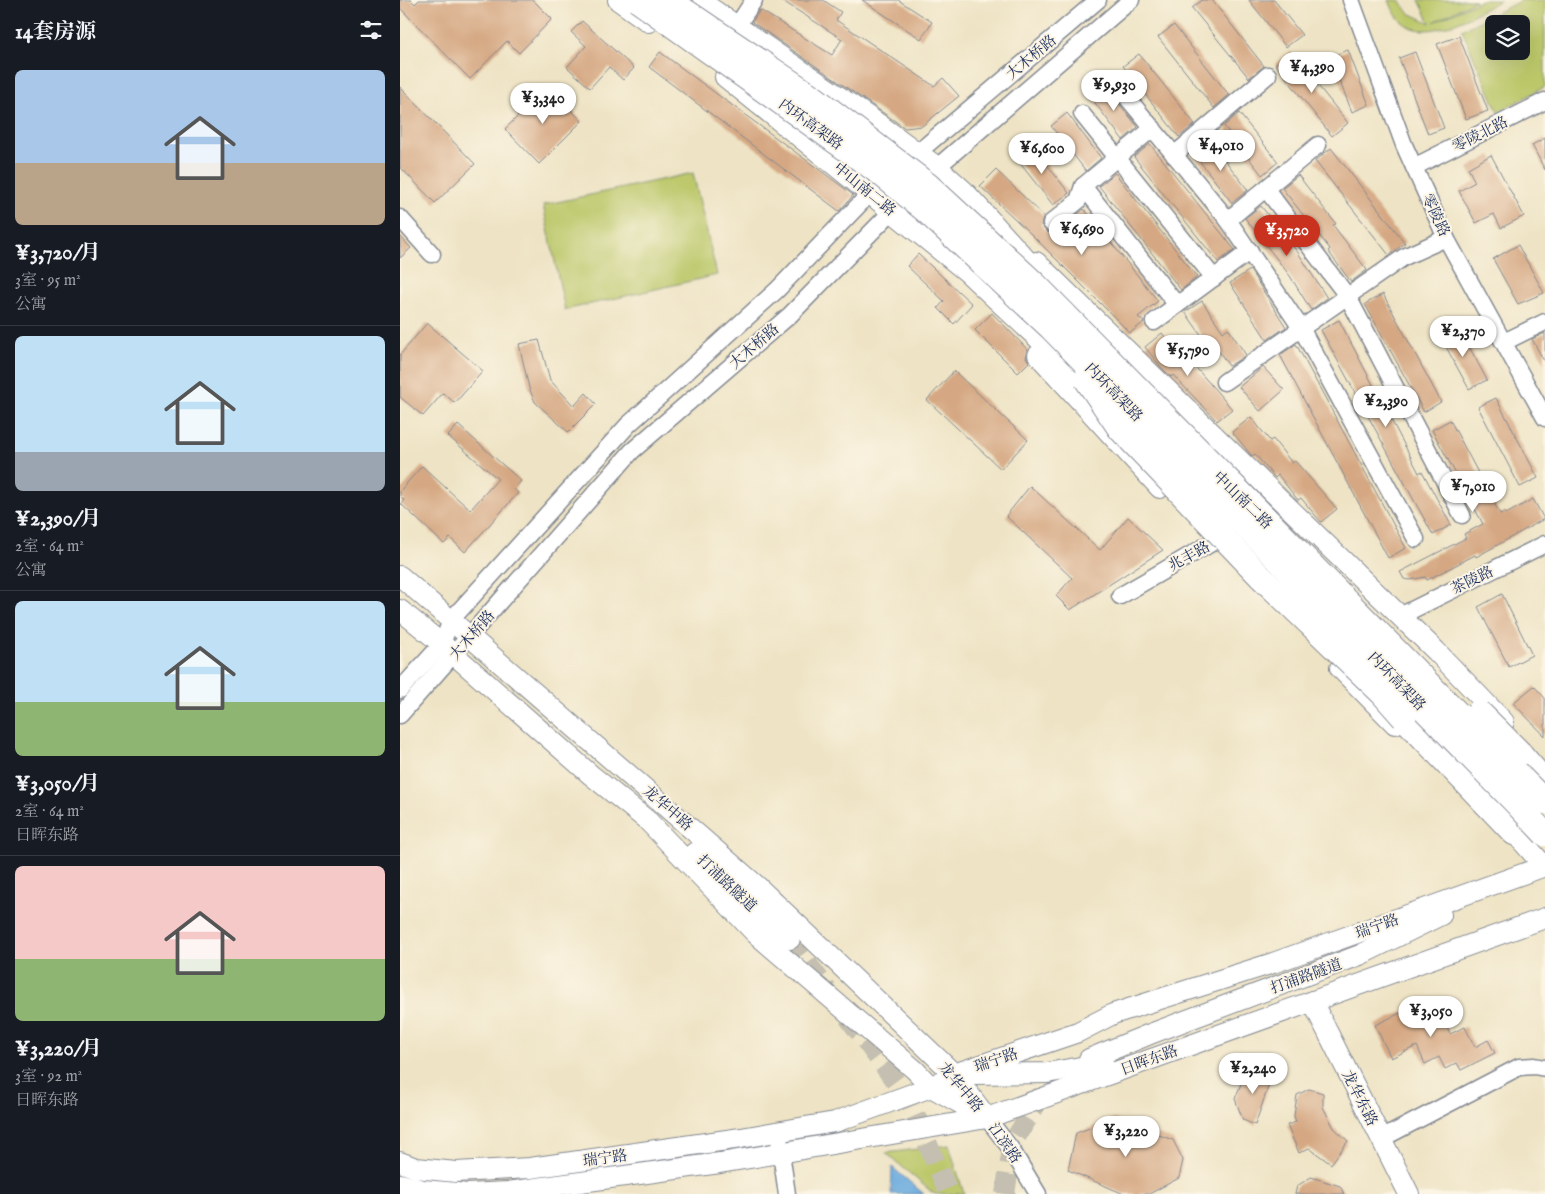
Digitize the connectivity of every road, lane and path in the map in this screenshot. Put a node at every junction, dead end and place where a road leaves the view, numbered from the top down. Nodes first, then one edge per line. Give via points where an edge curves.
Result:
1 (618, 0) edge
2 (637, 0) edge
3 (669, 0) edge
4 (699, 0) edge
5 (754, 0) edge
6 (1098, 0) edge
7 (1131, 0) edge
8 (1350, 0) edge
9 (737, 26) junction
10 (1268, 75) dead end
11 (1111, 78) dead end
12 (1545, 101) edge
13 (1082, 114) dead end
14 (1153, 128) junction
15 (1318, 145) dead end
16 (918, 153) junction
17 (1174, 155) junction
18 (1118, 156) junction
19 (936, 166) junction
20 (1414, 167) junction
21 (1083, 186) junction
22 (1266, 189) junction
23 (964, 191) junction
24 (868, 192) junction
25 (892, 211) junction
26 (400, 218) edge
27 (1228, 220) junction
28 (1051, 223) dead end
29 (1446, 238) junction
30 (1250, 251) junction
31 (432, 254) dead end
32 (967, 272) junction
33 (1214, 278) junction
34 (1348, 297) junction
35 (1177, 305) junction
36 (1056, 319) junction
37 (1154, 322) dead end
38 (1545, 322) edge
39 (1301, 328) junction
40 (1504, 342) junction
41 (1224, 382) dead end
42 (1545, 418) edge
43 (1256, 512) junction
44 (1462, 515) dead end
45 (1232, 528) junction
46 (1416, 539) dead end
47 (1213, 542) junction
48 (1545, 544) edge
49 (400, 576) edge
50 (1120, 596) dead end
51 (400, 610) edge
52 (1400, 616) junction
53 (451, 620) junction
54 (470, 637) junction
55 (449, 649) junction
56 (400, 690) edge
57 (400, 715) edge
58 (1545, 765) edge
59 (591, 775) junction
60 (1545, 782) edge
61 (1545, 789) edge
62 (1545, 802) edge
63 (1514, 833) junction
64 (1545, 834) edge
65 (1545, 867) edge
66 (1516, 877) junction
67 (1545, 918) edge
68 (790, 939) tunnel mouth
69 (1312, 1001) junction
70 (1078, 1032) junction
71 (1089, 1059) tunnel mouth
72 (1545, 1068) edge
73 (1003, 1073) junction
74 (954, 1074) junction
75 (930, 1087) junction
76 (987, 1118) junction
77 (778, 1132) junction
78 (1381, 1139) junction
79 (781, 1153) junction
80 (400, 1162) edge
81 (400, 1184) edge
82 (786, 1194) edge
83 (1038, 1194) edge
84 (1409, 1194) edge

1 - 24 main road, 中山南二路 via 743,90
2 - 36 highway, 内环高架路, bridge via 880,174
3 - 36 highway, 内环高架路, bridge via 816,99 928,186
4 - 9 main road, 中山南二路
5 - 9 street
6 - 16 street, 大木桥路
7 - 19 street, 大木桥路
8 - 20 street, 零陵路
9 - 16 main road, 中山南二路
10 - 17 street
11 - 14 street
12 - 20 street, 零陵北路
13 - 18 street
14 - 17 street
14 - 18 street
15 - 22 street
16 - 19 main road, 中山南二路
16 - 24 street, 大木桥路
17 - 27 street
18 - 21 street
18 - 33 street
19 - 23 main road, 中山南二路
19 - 25 street, 大木桥路
20 - 29 street, 零陵路
21 - 28 street via 1078,201
21 - 35 street
22 - 27 street
22 - 34 street
23 - 43 main road, 中山南二路 via 1216,475
23 - 52 main road, 中山南二路
24 - 25 main road, 中山南二路
24 - 53 street, 大木桥路 via 777,290 628,425
25 - 32 main road, 中山南二路
25 - 54 street, 大木桥路 via 790,314 632,451
26 - 31 street
27 - 30 street
29 - 34 street via 1404,257
29 - 40 street, 零陵路
30 - 33 street
30 - 39 street
32 - 45 main road, 中山南二路 via 1137,431
32 - 47 main road, 中山南二路 via 1123,450
33 - 35 street
34 - 39 street
34 - 44 street
35 - 37 street
36 - 60 highway, bridge via 1186,420 1520,753
36 - 62 highway, 内环高架路, bridge
36 - 63 highway, bridge via 1120,429 1260,576 1382,693
36 - 64 highway, 内环高架路, bridge
38 - 40 street
39 - 41 street
39 - 46 street
40 - 42 street, 零陵路
43 - 45 street, 兆丰路
43 - 61 main road, 中山南二路
45 - 47 street, 兆丰路
45 - 63 main road, 中山南二路 via 1303,600
47 - 50 street, 兆丰路
47 - 63 main road, 中山南二路 via 1422,750
48 - 52 street, 茶陵路
49 - 53 main road, 龙华中路
51 - 55 main road, 龙华中路
52 - 58 main road, 中山南二路
53 - 54 main road, 龙华中路
53 - 55 street, 大木桥路
54 - 55 street, 大木桥路
54 - 74 main road, 龙华中路 via 757,886
55 - 56 street, 大木桥路
55 - 57 street, 大木桥路
55 - 59 main road, 龙华中路
59 - 68 main road, 打浦路隧道 via 663,824
59 - 75 main road, 龙华中路 via 648,821 756,934 915,1070
63 - 65 main road, 中山南二路
65 - 66 main road
66 - 70 main road, 瑞宁路 via 1272,963 1113,1014
66 - 71 main road, 打浦路隧道 via 1360,956
67 - 69 main road, 日晖东路
69 - 73 main road, 日晖东路 via 1291,996 1098,1065 1047,1072
69 - 76 main road, 日晖东路
69 - 78 main road, 龙华东路
70 - 73 main road, 日晖东路 via 1031,1065
70 - 74 main road, 瑞宁路
72 - 78 street via 1518,1067
73 - 74 main road, 日晖东路
74 - 75 main road, 瑞宁路
74 - 76 main road, 龙华中路
75 - 76 main road, 龙华中路
75 - 77 main road, 瑞宁路 via 834,1122
76 - 79 main road, 瑞宁路
76 - 83 street, 江滨路 via 1012,1150
77 - 79 street
77 - 80 main road, 瑞宁路 via 506,1170 456,1172 416,1168
78 - 84 main road, 龙华东路
79 - 81 main road, 瑞宁路 via 508,1192 468,1194 423,1190
79 - 82 street

